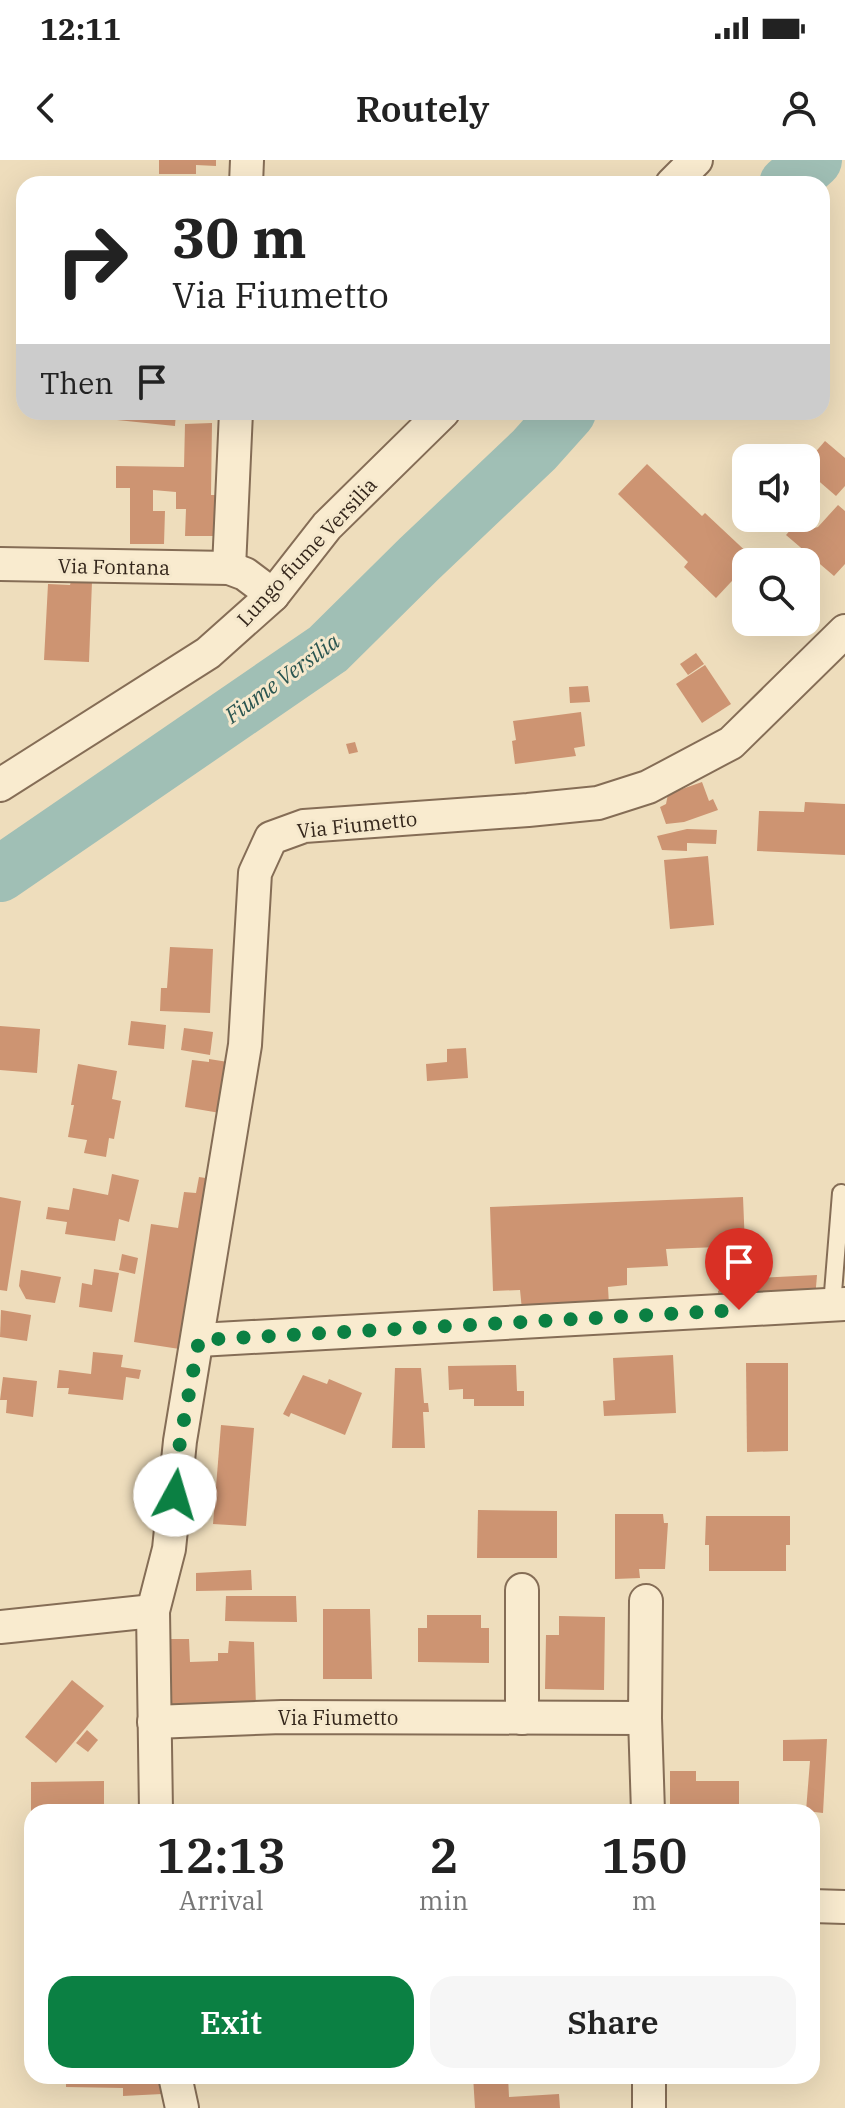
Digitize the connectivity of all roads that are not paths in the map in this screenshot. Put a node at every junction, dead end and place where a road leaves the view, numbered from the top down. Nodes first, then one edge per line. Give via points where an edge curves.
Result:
1 (696, 160) edge
2 (680, 176) edge
3 (236, 420) edge
4 (435, 420) edge
5 (0, 564) edge
6 (229, 568) junction
7 (273, 595) junction
8 (845, 631) edge
9 (0, 785) edge
10 (841, 1193) dead end
11 (838, 1304) edge
12 (199, 1340) junction
13 (522, 1590) dead end
14 (646, 1601) dead end
15 (153, 1611) junction
16 (0, 1627) edge
17 (522, 1718) junction
18 (645, 1718) junction
19 (154, 1722) junction
20 (156, 1804) edge
21 (648, 1804) edge
22 (820, 1906) edge
23 (845, 1907) edge
24 (177, 2084) edge
25 (649, 2084) edge
26 (182, 2108) edge
27 (649, 2108) edge

1 - 2 street
3 - 6 street
4 - 7 street, Lungo fiume Versilia via 327,526
5 - 6 street, Via Fontana
6 - 7 street, Via Fontana
7 - 9 street, Lungo fiume Versilia via 208,653
8 - 12 street, Via Fiumetto via 731,743 648,787 598,803 304,826 271,838 255,873 245,1045
10 - 11 lane
11 - 12 street
12 - 15 street, Via Fiumetto via 180,1441 169,1549
13 - 17 street
14 - 18 street
15 - 16 street
15 - 19 street, Via Fiumetto
17 - 18 street, Via Fiumetto
17 - 19 street, Via Fiumetto
18 - 21 street
19 - 20 street, Via Fiumetto
22 - 23 street
24 - 26 street
25 - 27 street

